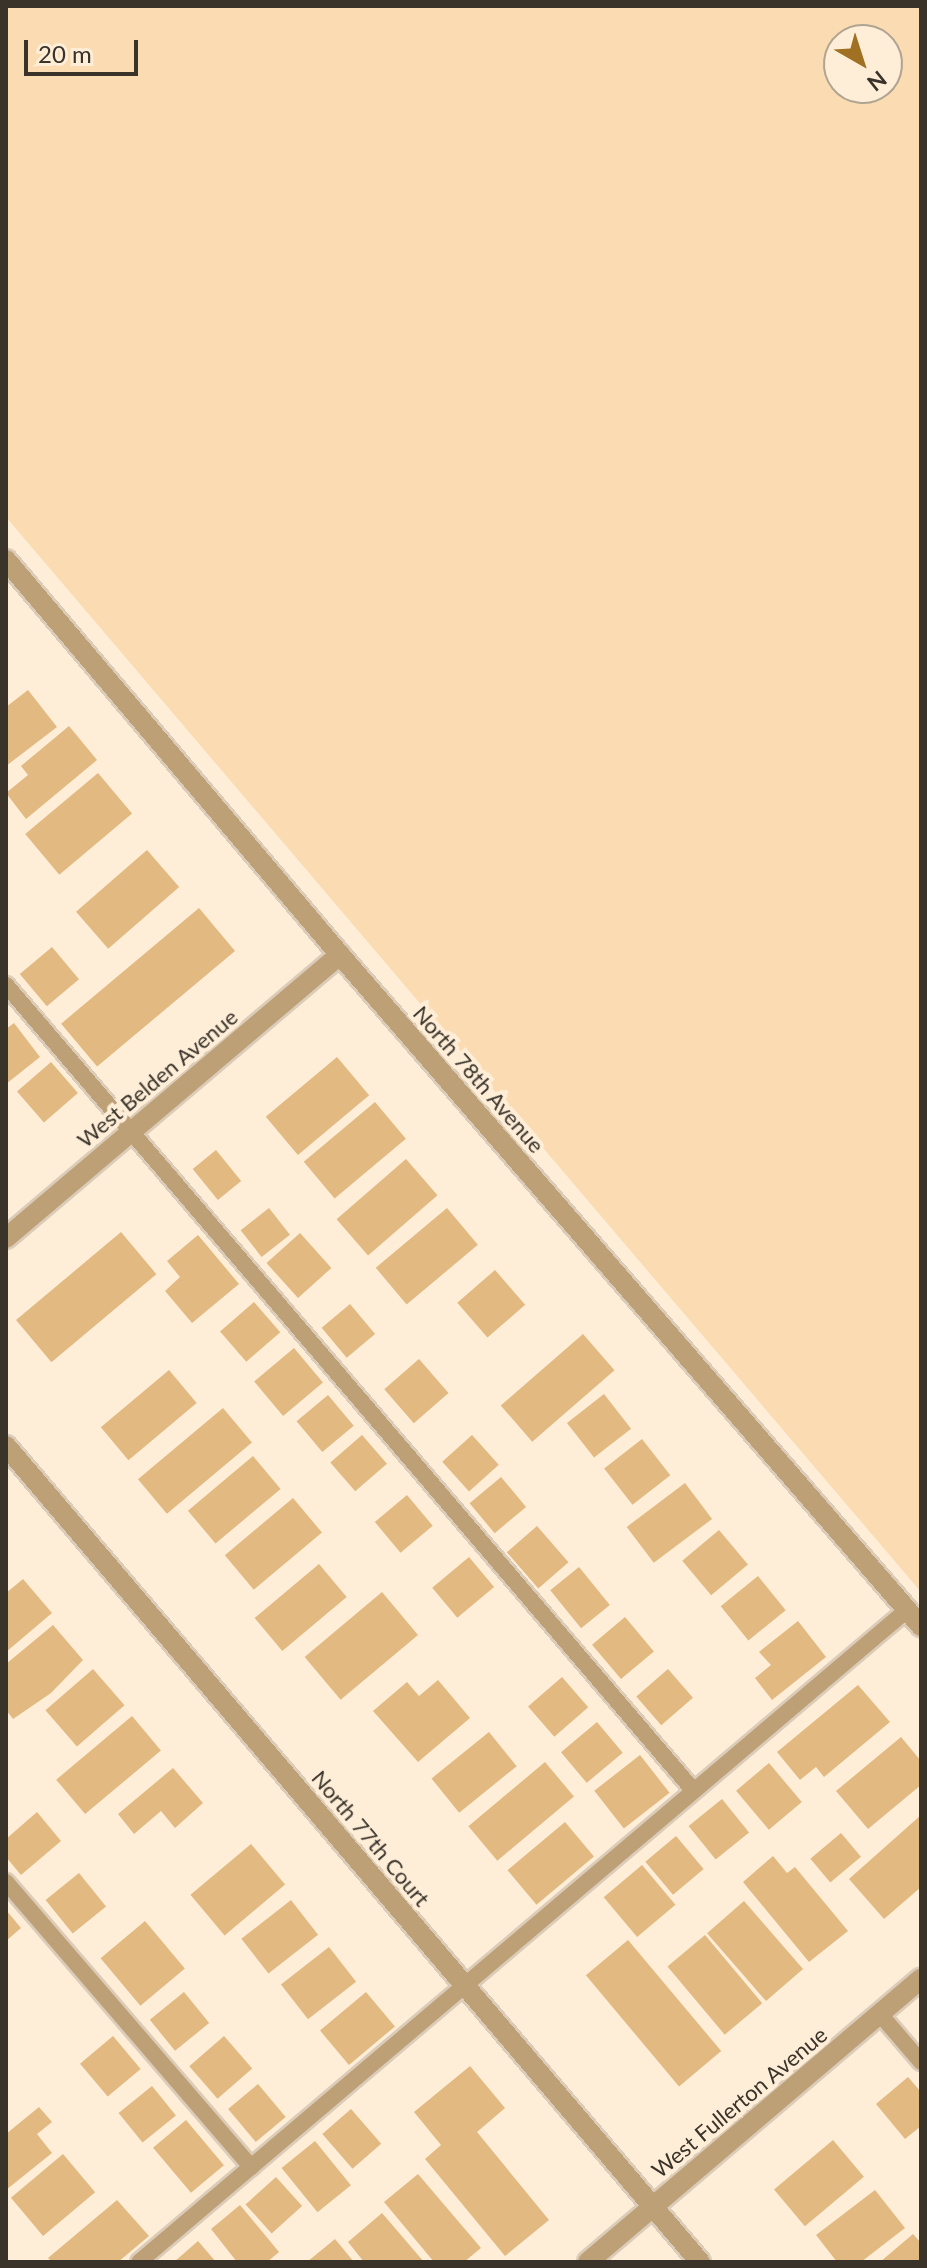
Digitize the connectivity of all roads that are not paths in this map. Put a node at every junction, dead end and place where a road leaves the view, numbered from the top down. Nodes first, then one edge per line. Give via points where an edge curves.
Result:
1 (6, 560) edge
2 (340, 955) junction
3 (6, 985) edge
4 (131, 1132) junction
5 (6, 1238) edge
6 (6, 1446) edge
7 (907, 1610) junction
8 (921, 1626) edge
9 (693, 1790) junction
10 (6, 1882) edge
11 (921, 1979) edge
12 (464, 1985) junction
13 (880, 2014) junction
14 (921, 2062) edge
15 (251, 2167) junction
16 (653, 2207) junction
17 (139, 2262) edge
18 (588, 2262) edge
19 (700, 2262) edge

1 - 2 street, North 78th Avenue
2 - 4 street, West Belden Avenue
2 - 7 street, North 78th Avenue
3 - 4 lane
4 - 5 street, West Belden Avenue
4 - 9 lane
6 - 12 street, North 77th Court
7 - 8 street, North 78th Avenue
7 - 9 lane
9 - 12 lane
10 - 15 lane
11 - 13 street, West Fullerton Avenue
12 - 15 lane
12 - 16 street, North 77th Court
13 - 14 lane
13 - 16 street, West Fullerton Avenue
15 - 17 lane
16 - 18 street, West Fullerton Avenue
16 - 19 street, North 77th Court

